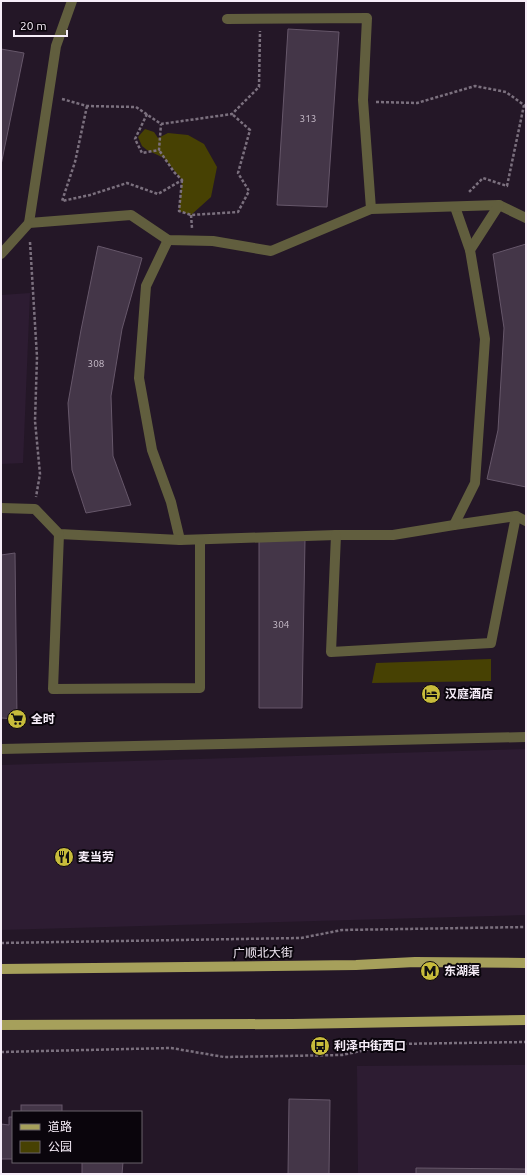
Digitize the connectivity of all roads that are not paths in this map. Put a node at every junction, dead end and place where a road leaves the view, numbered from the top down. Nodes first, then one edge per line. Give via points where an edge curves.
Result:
1 (72, 1) edge
2 (227, 19) dead end
3 (499, 205) junction
4 (455, 207) junction
5 (370, 209) junction
6 (526, 218) edge
7 (29, 223) junction
8 (168, 240) junction
9 (470, 250) junction
10 (1, 254) edge
11 (1, 508) edge
12 (516, 516) junction
13 (526, 521) edge
14 (454, 525) junction
15 (59, 534) junction
16 (336, 535) junction
17 (180, 540) junction
18 (200, 540) junction
19 (526, 737) edge
20 (1, 749) edge
21 (526, 963) edge
22 (1, 969) edge
23 (526, 1020) edge
24 (1, 1025) edge

1 - 7 street via 56,46
2 - 5 street via 367,18 363,100
3 - 4 street
3 - 6 street
3 - 9 street
4 - 5 street
4 - 9 street
5 - 8 street via 271,250 213,241
7 - 8 street via 130,215
7 - 10 street
8 - 17 street via 146,286 139,378 152,450 171,502
9 - 14 street via 485,339 475,482
11 - 15 street via 35,509
12 - 13 street
12 - 14 street
12 - 16 street via 491,643 331,652
14 - 16 street via 393,535
15 - 17 street
15 - 18 street via 53,689 200,688
16 - 18 street
17 - 18 street
19 - 20 street
21 - 22 main road, 广顺北大街 via 415,962 356,965
23 - 24 main road

